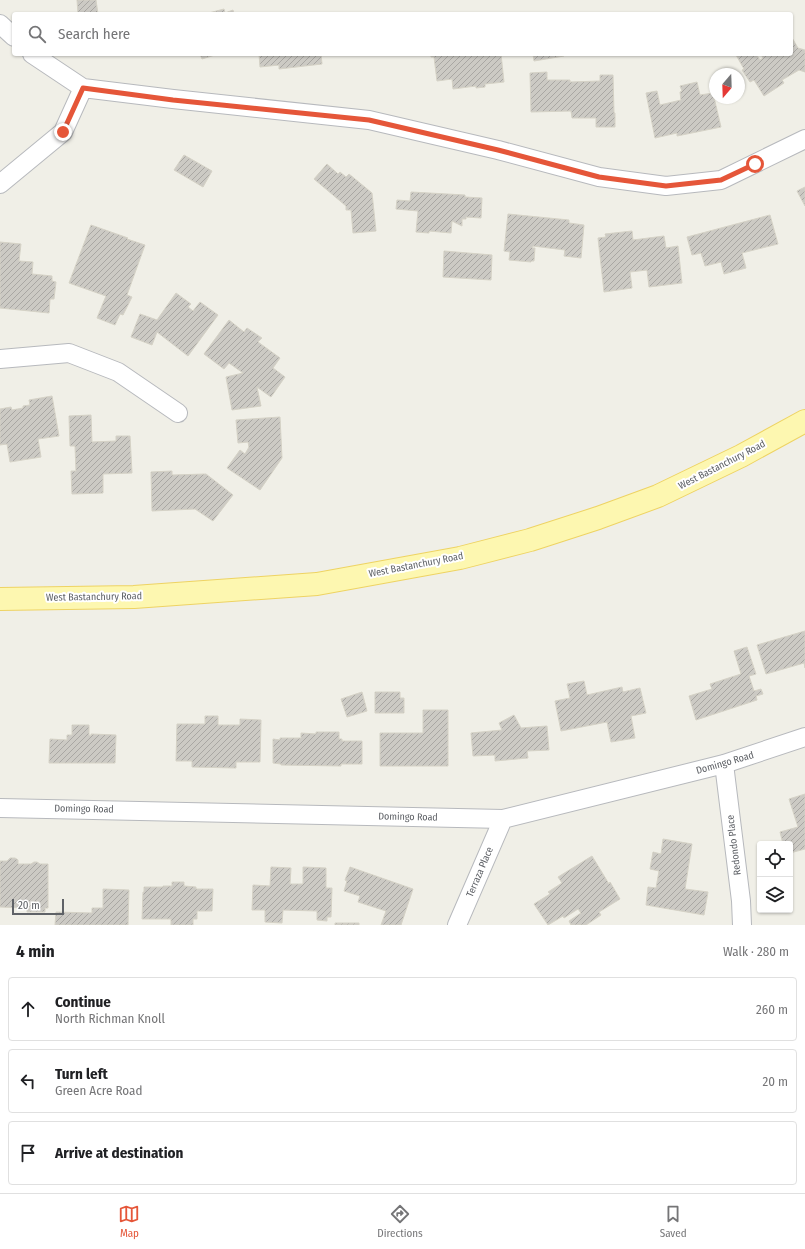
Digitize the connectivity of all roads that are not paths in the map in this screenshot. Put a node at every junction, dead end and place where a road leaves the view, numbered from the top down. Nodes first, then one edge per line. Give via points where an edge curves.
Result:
1 (0, 24) edge
2 (12, 35) edge
3 (35, 56) edge
4 (83, 88) junction
5 (805, 139) edge
6 (0, 184) edge
7 (0, 359) edge
8 (178, 413) dead end
9 (805, 421) edge
10 (0, 599) edge
11 (805, 737) edge
12 (724, 764) junction
13 (0, 808) edge
14 (503, 819) junction
15 (457, 925) edge
16 (742, 925) edge

1 - 2 street
3 - 4 street
4 - 5 street via 369,120 599,177 666,186 721,180
4 - 6 street via 63,132
7 - 8 street via 69,353 118,372
9 - 10 main road, West Bastanchury Road via 741,456 658,496 530,540 460,558 317,584 134,597
11 - 12 street, Domingo Road
12 - 14 street, Domingo Road
12 - 16 street, Redondo Place
13 - 14 street, Domingo Road
14 - 15 street, Terraza Place

